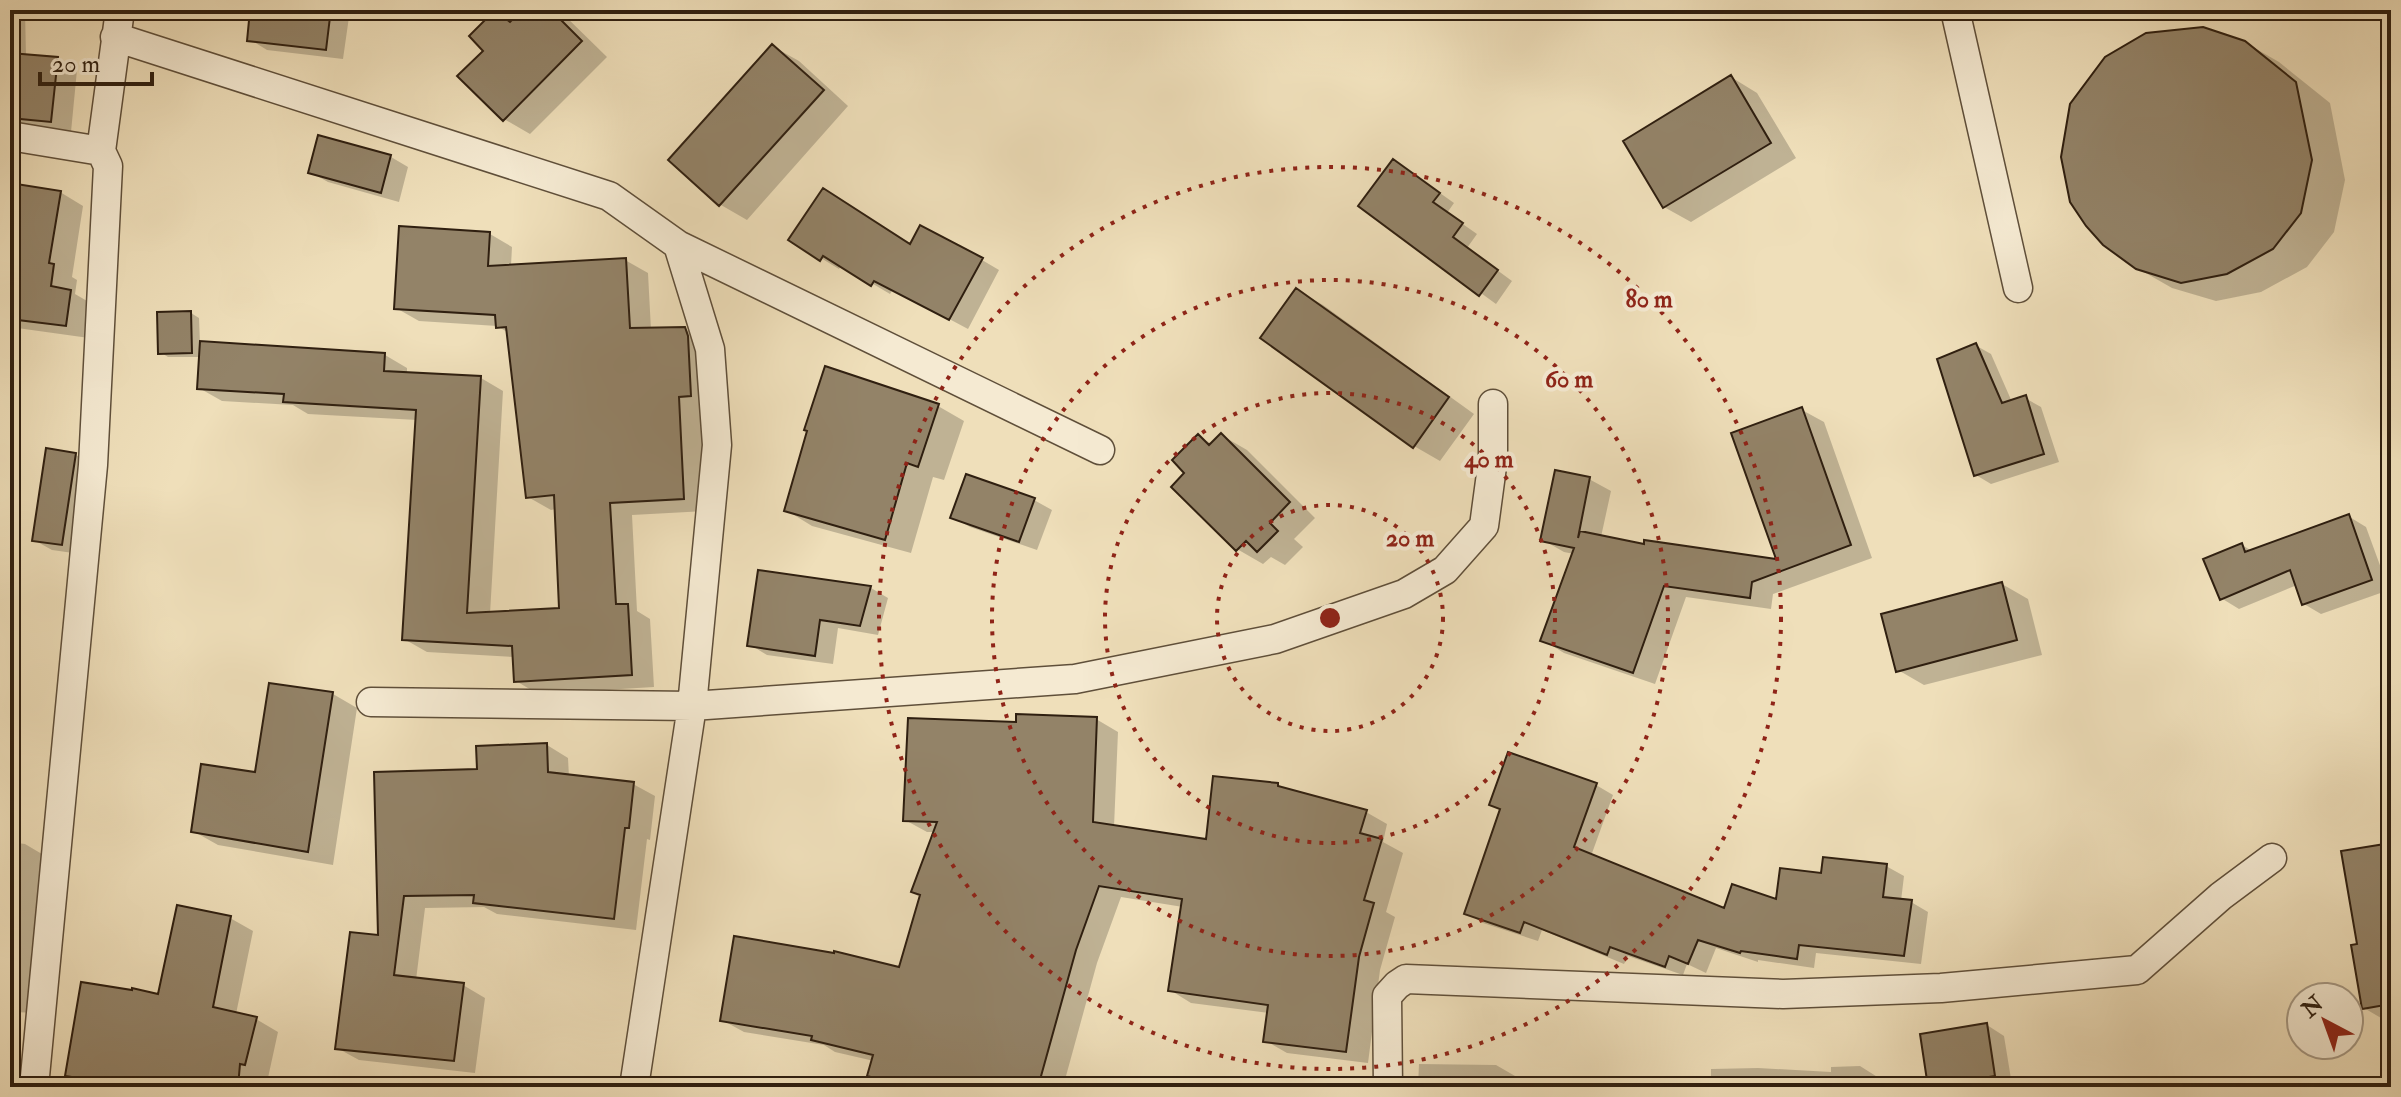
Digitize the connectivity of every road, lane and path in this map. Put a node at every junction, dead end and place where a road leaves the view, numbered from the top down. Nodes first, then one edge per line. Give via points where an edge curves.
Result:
1 (1955, 10) edge
2 (118, 23) edge
3 (10, 136) edge
4 (101, 151) junction
5 (678, 245) junction
6 (2018, 288) dead end
7 (1493, 404) dead end
8 (1100, 450) dead end
9 (371, 702) dead end
10 (692, 706) junction
11 (2272, 858) dead end
12 (34, 1087) edge
13 (634, 1087) edge
14 (1388, 1087) edge

1 - 6 street
2 - 4 street
2 - 5 street via 609,196
3 - 4 street
4 - 12 street via 108,166 93,465
5 - 8 street
5 - 10 street via 710,349 717,445
7 - 10 street via 1493,459 1484,526 1445,570 1404,594 1275,639 1075,679
9 - 10 street
10 - 13 street
11 - 14 street via 2137,970 1941,988 1783,994 1406,979 1387,996

